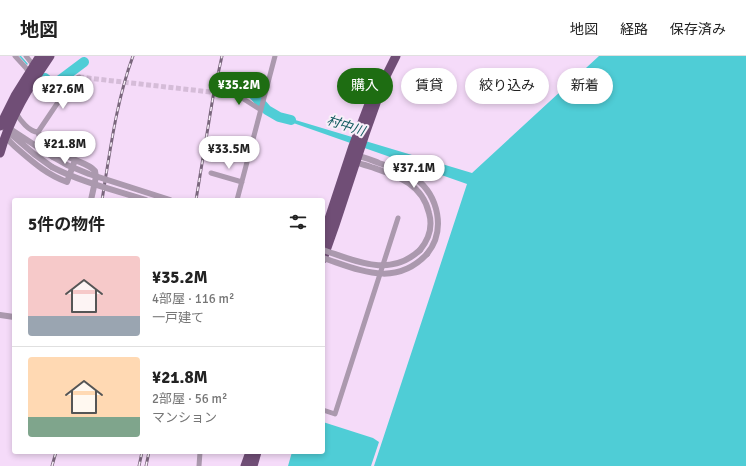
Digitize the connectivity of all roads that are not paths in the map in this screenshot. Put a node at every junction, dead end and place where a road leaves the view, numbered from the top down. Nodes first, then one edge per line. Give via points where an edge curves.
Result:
1 (15, 56) edge
2 (26, 56) edge
3 (40, 56) edge
4 (50, 56) edge
5 (275, 56) edge
6 (389, 56) edge
7 (396, 56) edge
8 (31, 69) junction
9 (79, 77) dead end
10 (219, 93) tunnel mouth
11 (261, 110) junction
12 (16, 112) junction
13 (4, 128) edge
14 (38, 132) junction
15 (362, 133) junction
16 (0, 153) edge
17 (356, 154) junction
18 (74, 160) junction
19 (211, 173) dead end
20 (242, 182) junction
21 (91, 198) edge
22 (140, 198) edge
23 (164, 198) edge
24 (238, 198) edge
25 (398, 218) dead end
26 (325, 232) edge
27 (325, 251) edge
28 (325, 252) edge
29 (325, 259) edge
30 (0, 315) edge
31 (12, 317) edge
32 (325, 411) edge
33 (200, 454) edge
34 (249, 454) edge
35 (256, 454) edge
36 (199, 466) edge
37 (245, 466) edge
38 (253, 466) edge

1 - 8 street via 26,68
2 - 8 street
3 - 8 highway
4 - 12 highway
5 - 11 street
6 - 15 highway
7 - 15 highway
8 - 13 highway via 15,96
9 - 14 street via 73,80
10 - 11 street via 229,92
11 - 20 street
12 - 13 highway
12 - 14 street via 24,124 32,131
13 - 16 highway
13 - 18 street via 29,159 45,172 67,182
13 - 22 street, bridge via 34,154 62,172
13 - 23 street, bridge via 78,170
14 - 18 street via 46,143
15 - 17 highway
17 - 26 highway
17 - 27 street, bridge via 409,183 421,194 431,220 428,236 414,256 393,265 370,265
17 - 28 highway
17 - 29 street, bridge via 407,173 420,182 436,206 438,227 435,241 432,248 417,263 399,272 384,274 361,270
18 - 21 street via 95,171
19 - 20 street
20 - 24 street
25 - 32 street via 335,414
30 - 31 street
33 - 36 street
34 - 37 highway
35 - 38 highway

